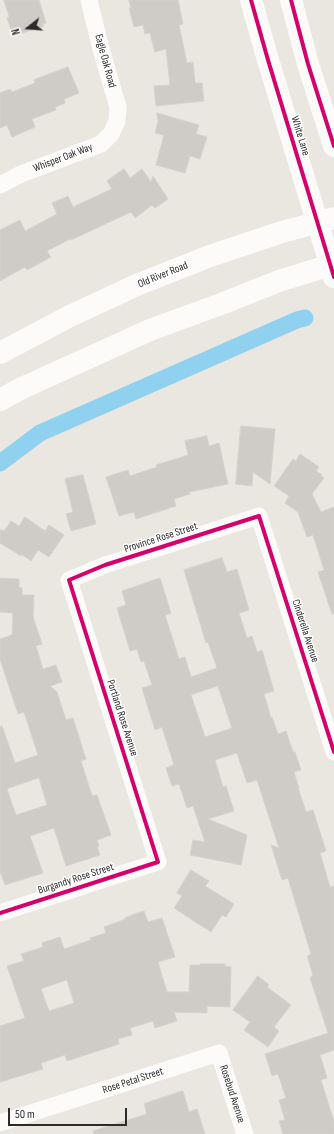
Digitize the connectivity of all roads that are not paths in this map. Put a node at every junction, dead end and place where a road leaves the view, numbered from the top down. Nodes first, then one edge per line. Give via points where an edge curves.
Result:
1 (89, 0) edge
2 (251, 0) edge
3 (291, 0) edge
4 (117, 122) joint
5 (334, 146) edge
6 (0, 185) edge
7 (326, 220) edge
8 (333, 269) edge
9 (0, 354) edge
10 (0, 400) edge
11 (259, 516) joint
12 (69, 580) joint
13 (334, 752) edge
14 (158, 862) joint
15 (0, 912) edge
16 (219, 1053) joint
17 (0, 1123) edge
18 (245, 1134) edge

1 - 4 street, Eagle Oak Road via 118,107
2 - 7 main road, White Lane via 268,60
3 - 5 main road
4 - 6 street, Whisper Oak Way via 111,134 101,144 20,174
7 - 8 main road, White Lane
7 - 9 main road, Old River Road via 217,254 139,284 70,316
8 - 10 main road via 279,281 150,330
11 - 12 street, Province Rose Street via 105,565
11 - 13 street, Cinderella Avenue
12 - 14 street, Portland Rose Avenue
14 - 15 street, Burgandy Rose Street
16 - 17 street, Rose Petal Street
16 - 18 street, Rosebud Avenue

